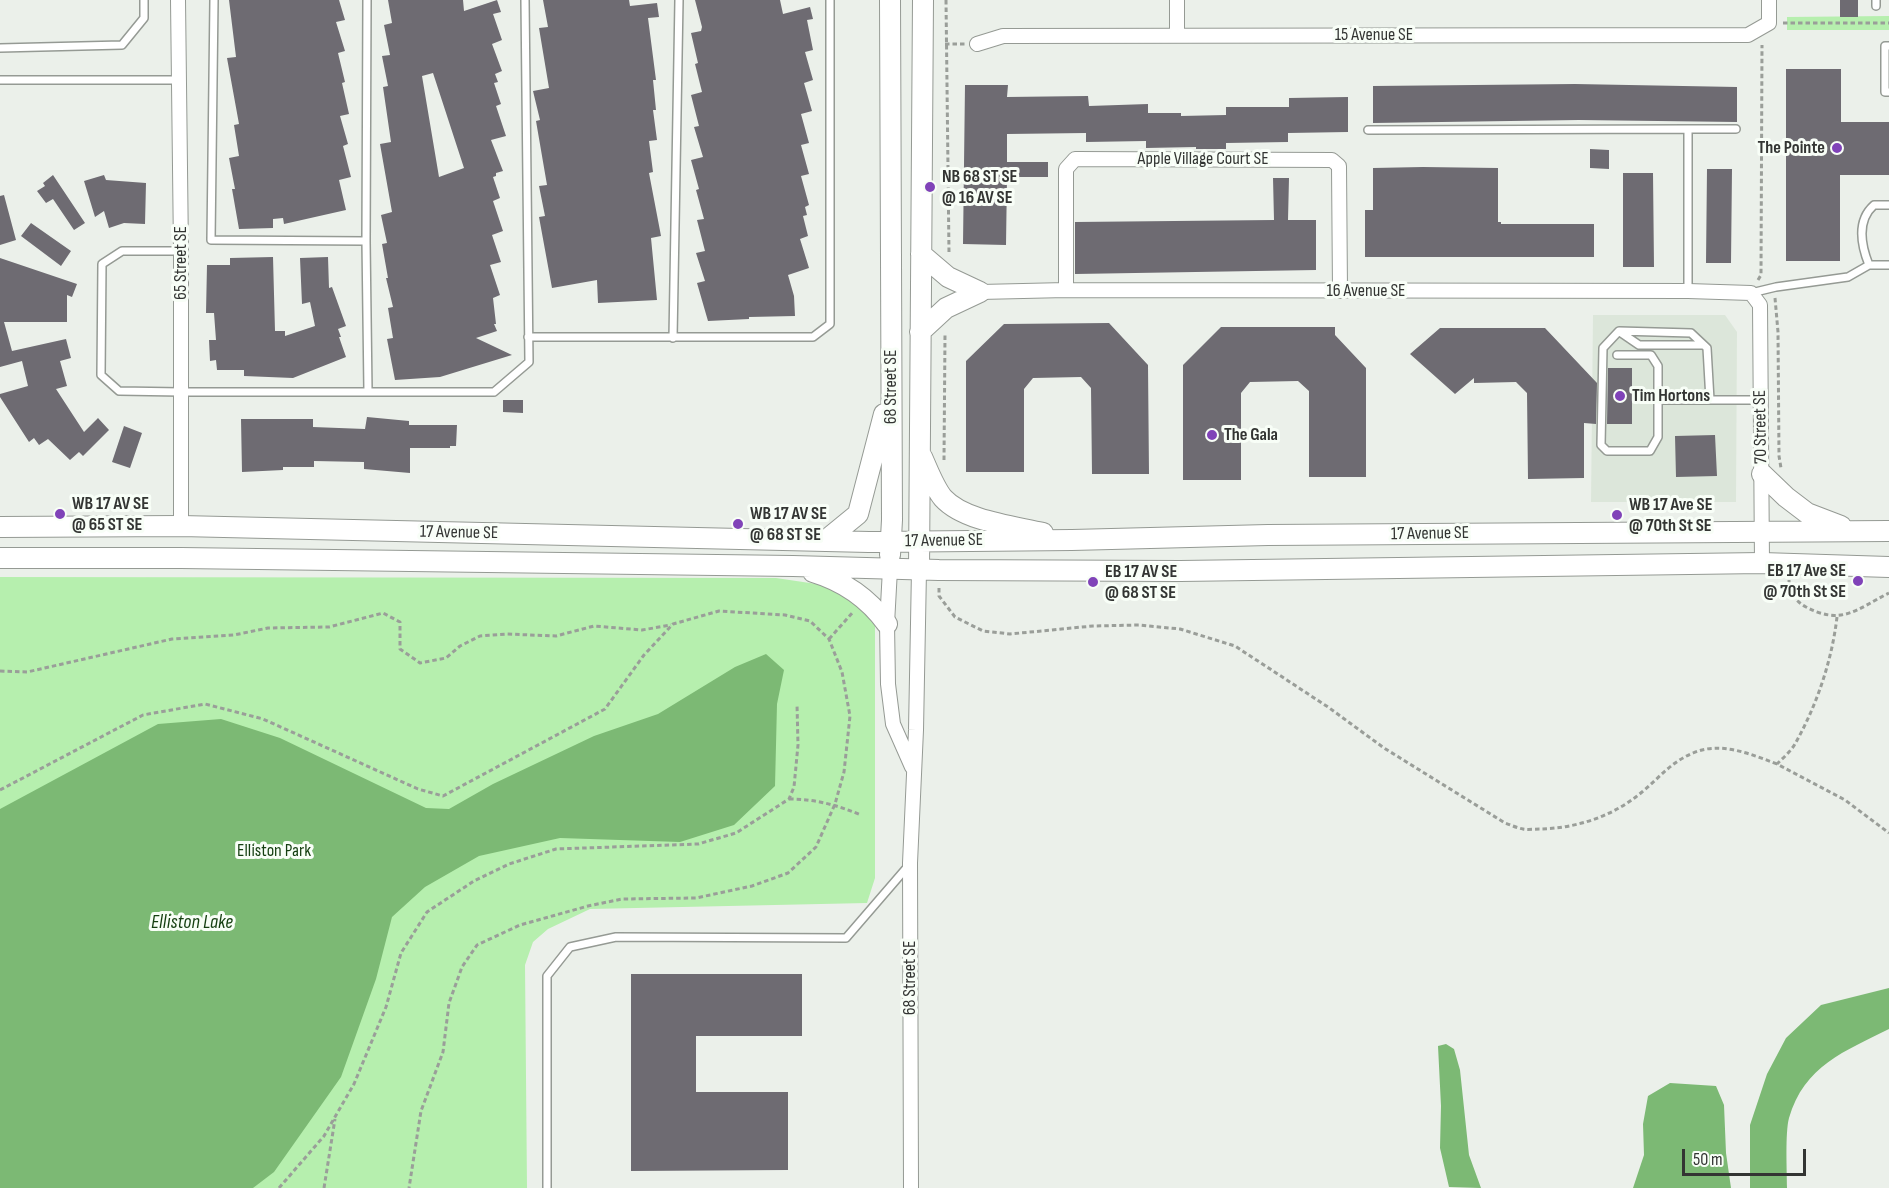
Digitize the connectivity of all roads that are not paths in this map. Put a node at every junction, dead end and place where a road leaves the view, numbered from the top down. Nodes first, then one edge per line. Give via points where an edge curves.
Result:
1 (144, 0) edge
2 (178, 0) edge
3 (214, 0) edge
4 (367, 0) edge
5 (525, 0) edge
6 (679, 0) edge
7 (830, 0) edge
8 (890, 0) edge
9 (923, 0) edge
10 (1177, 0) edge
11 (1769, 0) edge
12 (1177, 34) junction
13 (977, 44) dead end
14 (1889, 46) edge
15 (0, 48) edge
16 (0, 80) edge
17 (178, 80) junction
18 (1889, 92) edge
19 (1688, 129) junction
20 (1736, 129) dead end
21 (1368, 130) dead end
22 (1889, 206) edge
23 (366, 241) junction
24 (181, 251) junction
25 (921, 254) junction
26 (1869, 265) junction
27 (1889, 265) edge
28 (1066, 290) junction
29 (1340, 291) junction
30 (1688, 291) junction
31 (980, 292) junction
32 (1751, 293) junction
33 (1619, 331) junction
34 (920, 332) junction
35 (528, 338) junction
36 (673, 338) junction
37 (1703, 345) junction
38 (1617, 355) dead end
39 (890, 385) junction
40 (368, 391) junction
41 (181, 392) junction
42 (1658, 400) junction
43 (1710, 400) junction
44 (1761, 400) junction
45 (919, 452) junction
46 (1761, 474) junction
47 (181, 526) junction
48 (0, 527) edge
49 (1849, 530) junction
50 (1761, 531) junction
51 (1889, 531) edge
52 (1072, 540) junction
53 (825, 541) junction
54 (919, 541) junction
55 (891, 542) junction
56 (0, 558) edge
57 (181, 558) junction
58 (1762, 563) junction
59 (793, 566) junction
60 (1889, 567) edge
61 (890, 569) junction
62 (919, 570) junction
63 (887, 624) junction
64 (913, 769) junction
65 (910, 863) junction
66 (547, 1188) edge
67 (911, 1188) edge

1 - 15 lane via 144,18 122,45
2 - 17 street, 65 Street SE
3 - 23 lane via 212,240
4 - 23 lane
5 - 35 lane
6 - 36 lane
7 - 36 lane via 830,324 813,337
8 - 39 main road, 68 Street SE
9 - 25 main road, 68 Street SE
10 - 12 street
11 - 12 street, 15 Avenue SE via 1769,23 1748,35
12 - 13 street, 15 Avenue SE via 1003,36
14 - 18 lane via 1885,46 1885,92
16 - 17 lane
17 - 24 street, 65 Street SE
19 - 20 lane
19 - 21 lane
19 - 30 lane
22 - 26 lane via 1874,206 1863,221 1864,251
23 - 40 lane
24 - 41 street, 65 Street SE
24 - 41 lane via 122,251 102,264 101,375 119,391
25 - 31 main road via 948,277
25 - 34 main road, 68 Street SE
26 - 27 lane
26 - 32 lane via 1848,277
28 - 29 street, 16 Avenue SE
28 - 29 street, Apple Village Court SE via 1066,169 1075,159 1308,159 1332,160 1340,166
28 - 31 street, 16 Avenue SE
29 - 30 street, 16 Avenue SE
30 - 32 street, 16 Avenue SE
31 - 34 main road via 946,308
32 - 44 street, 70 Street SE via 1760,305
33 - 37 lane via 1639,345
33 - 37 lane via 1690,333
33 - 42 lane via 1603,348 1601,445 1607,451 1650,451 1658,437
34 - 45 main road, 68 Street SE
35 - 36 lane
35 - 40 lane via 529,362 494,392
37 - 43 lane via 1707,348
38 - 42 lane via 1651,355 1658,366
39 - 53 main road via 858,514
39 - 55 main road, 68 Street SE
40 - 41 lane
41 - 47 street, 65 Street SE
42 - 43 lane
43 - 44 lane
44 - 46 street, 70 Street SE
45 - 52 main road via 941,496 952,506 970,515
45 - 54 main road, 68 Street SE
46 - 49 main road via 1807,513
46 - 50 street, 70 Street SE
47 - 48 main road, 17 Avenue SE
47 - 53 main road, 17 Avenue SE
47 - 57 main road
49 - 50 main road, 17 Avenue SE
49 - 51 main road, 17 Avenue SE
50 - 52 main road, 17 Avenue SE
50 - 58 street, 70 Street SE
52 - 54 main road, 17 Avenue SE
53 - 55 main road, 17 Avenue SE
54 - 55 main road, 17 Avenue SE
54 - 62 main road, 68 Street SE
55 - 61 main road, 68 Street SE
56 - 57 main road, 17 Avenue SE
57 - 59 main road, 17 Avenue SE
58 - 60 main road, 17 Avenue SE
58 - 62 main road, 17 Avenue SE via 1180,571
59 - 61 main road, 17 Avenue SE
59 - 63 main road via 823,574 851,589 874,606
61 - 62 main road, 17 Avenue SE
61 - 63 street, 68 Street SE
62 - 64 street, 68 Street SE
63 - 64 street, 68 Street SE via 893,724
64 - 65 street, 68 Street SE
65 - 66 lane via 846,938 616,937 570,947 546,976
65 - 67 street, 68 Street SE

